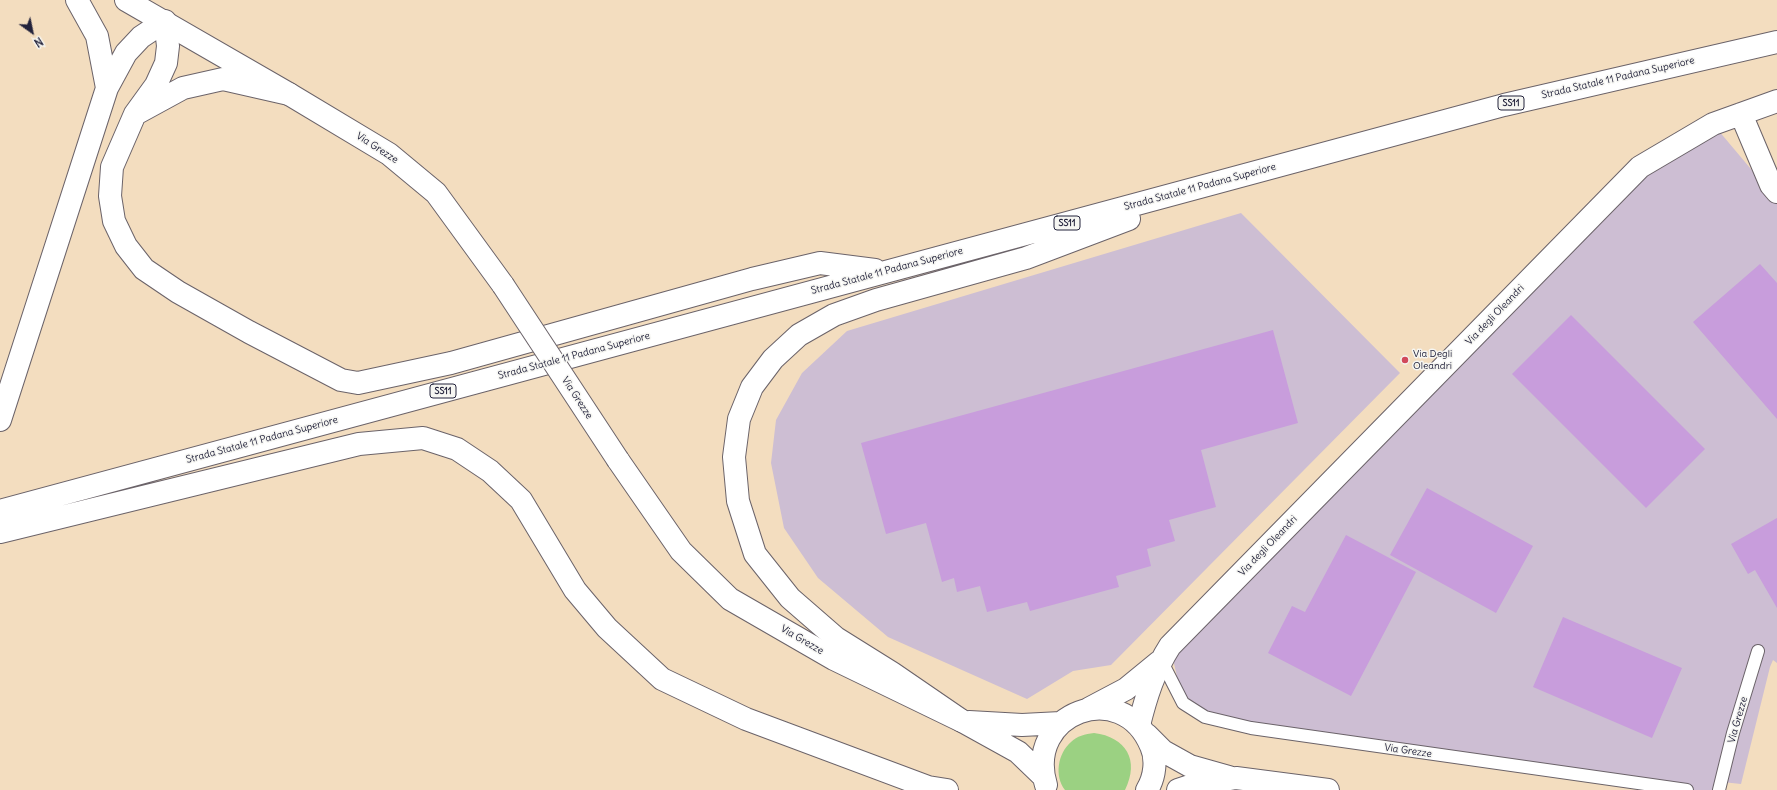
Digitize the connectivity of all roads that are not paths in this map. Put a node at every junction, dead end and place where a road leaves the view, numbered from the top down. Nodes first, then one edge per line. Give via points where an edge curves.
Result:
1 (77, 0) edge
2 (126, 0) edge
3 (164, 21) junction
4 (1777, 42) edge
5 (107, 88) junction
6 (289, 94) junction
7 (1777, 101) edge
8 (135, 114) junction
9 (1741, 114) junction
10 (1246, 174) junction
11 (1777, 192) edge
12 (887, 271) junction
13 (0, 420) edge
14 (0, 511) edge
15 (0, 532) edge
16 (1758, 651) dead end
17 (1162, 660) junction
18 (1090, 708) junction
19 (962, 721) junction
20 (1060, 723) junction
21 (1143, 730) junction
22 (1236, 778) junction
23 (1046, 784) edge
24 (947, 790) edge
25 (1147, 790) edge
26 (1178, 790) edge
27 (1328, 790) edge
28 (1686, 790) edge
29 (1720, 790) edge

1 - 5 main road via 97,36
2 - 3 main road, Via Grezze
3 - 5 main road via 126,53
3 - 6 main road, Via Grezze
3 - 8 main road via 168,46 166,63 156,85
4 - 10 main road, Strada Statale 11 Padana Superiore / SS11 via 1504,105
5 - 13 main road
6 - 8 main road via 223,79 183,88
6 - 19 main road, Via Grezze, bridge via 390,154 436,193 503,285 681,551 730,599 834,659
7 - 9 main road, Via degli Oleandri
8 - 12 main road via 112,167 110,196 114,221 126,246 144,269 178,292 341,380 358,383 451,363 752,279 820,263
9 - 11 main road via 1771,185
9 - 17 main road, Via degli Oleandri via 1713,124 1640,167 1170,646
10 - 12 main road, Strada Statale 11 Padana Superiore / SS11
10 - 19 main road via 1026,258 876,300 834,315 799,335 773,359 752,387 739,419 734,457 738,502 755,554 790,598 836,638
12 - 14 main road, Strada Statale 11 Padana Superiore / SS11
15 - 24 main road via 359,444 423,438 457,449 490,471 521,500 575,590 606,628 662,679 746,719 928,787
16 - 29 lane, Via Grezze via 1733,733
17 - 18 main road via 1126,689
17 - 21 main road via 1147,693
17 - 28 lane, Via Grezze via 1184,703 1205,717 1220,721 1251,728
18 - 20 main road, Via Grezze via 1074,713
18 - 21 main road, Via Grezze via 1108,709 1125,714
19 - 20 main road via 1022,725
19 - 23 main road, Via Grezze via 1018,752
20 - 23 main road, Via Grezze via 1051,734 1045,748 1042,762
21 - 22 main road, Via Grezze via 1163,751 1190,766
21 - 25 main road via 1153,750 1154,767 1151,784
22 - 26 main road
22 - 27 main road

